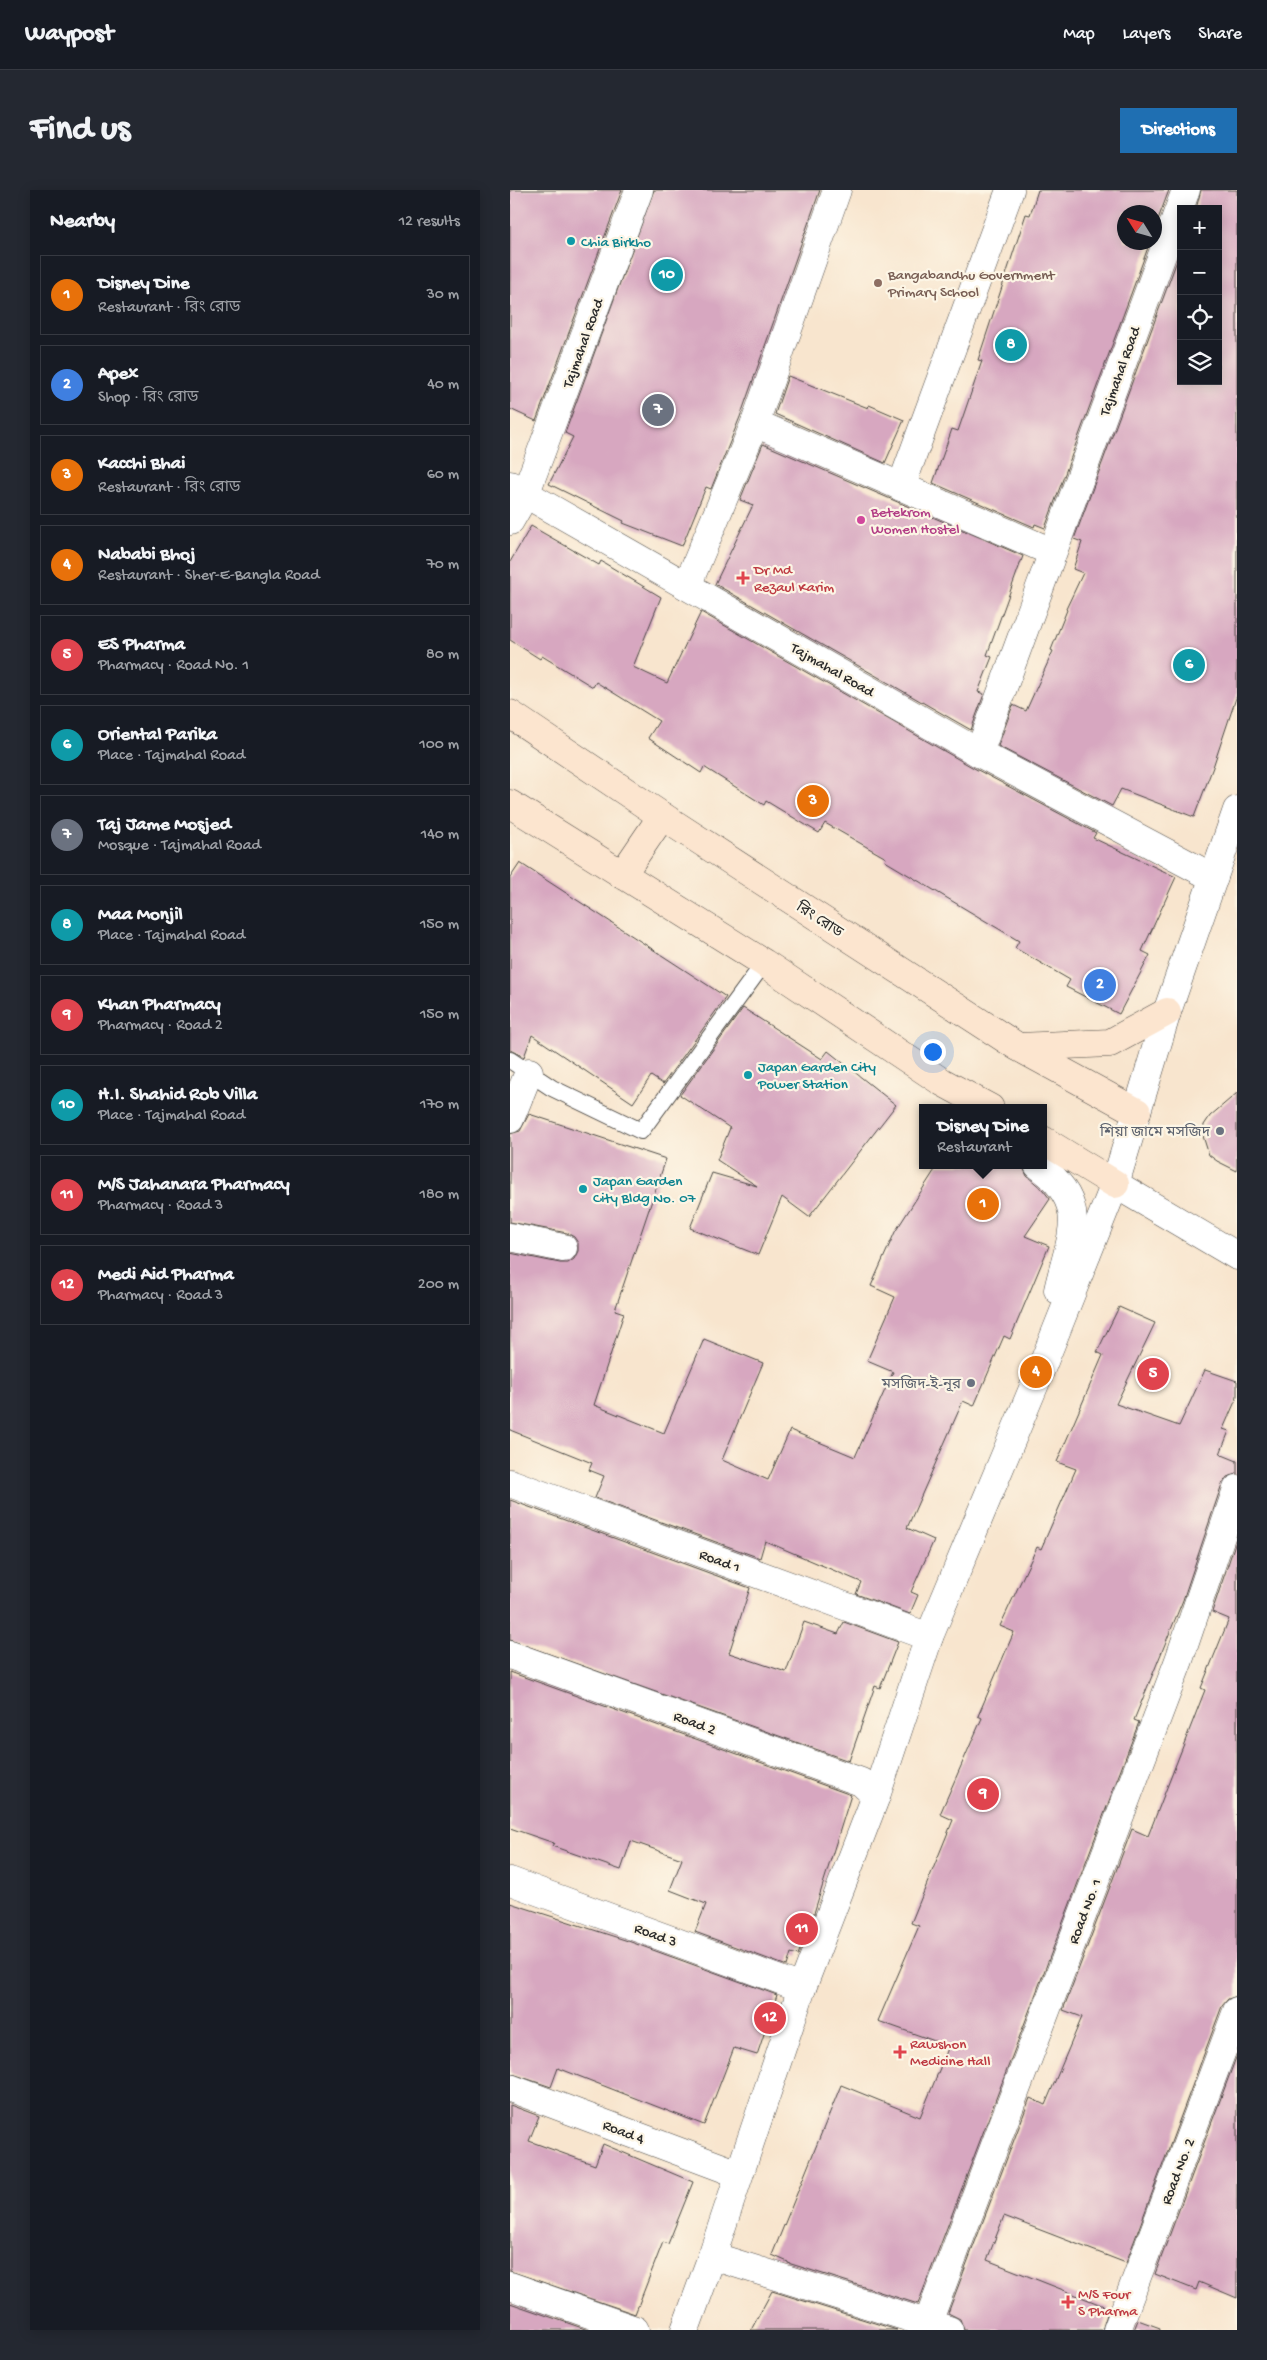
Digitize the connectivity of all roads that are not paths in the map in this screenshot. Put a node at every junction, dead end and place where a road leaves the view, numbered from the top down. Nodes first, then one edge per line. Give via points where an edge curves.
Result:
1 (639, 190) edge
2 (837, 190) edge
3 (1010, 190) edge
4 (1186, 190) edge
5 (755, 423) junction
6 (901, 487) junction
7 (518, 490) edge
8 (510, 521) edge
9 (1052, 552) junction
10 (688, 586) junction
11 (510, 714) edge
12 (979, 753) junction
13 (510, 804) edge
14 (1237, 810) edge
15 (662, 816) junction
16 (622, 875) junction
17 (1214, 878) junction
18 (764, 963) junction
19 (1167, 1012) junction
20 (1018, 1047) junction
21 (520, 1066) edge
22 (978, 1103) edge
23 (1137, 1112) junction
24 (510, 1119) edge
25 (1047, 1142) edge
26 (1042, 1169) edge
27 (1115, 1184) junction
28 (510, 1237) edge
29 (563, 1248) dead end
30 (1237, 1256) edge
31 (1037, 1379) junction
32 (510, 1483) edge
33 (1237, 1488) edge
34 (929, 1637) junction
35 (510, 1655) edge
36 (876, 1796) junction
37 (510, 1881) edge
38 (802, 1988) junction
39 (1237, 2011) edge
40 (510, 2088) edge
41 (739, 2174) junction
42 (712, 2256) junction
43 (510, 2286) edge
44 (934, 2328) edge
45 (635, 2330) edge
46 (684, 2330) edge
47 (1118, 2330) edge

1 - 7 street, Tajmahal Road
2 - 5 street
3 - 6 street
4 - 9 street, Tajmahal Road
5 - 6 street
5 - 10 street
6 - 9 street
7 - 8 street
7 - 10 street, Tajmahal Road
9 - 12 street, Tajmahal Road
10 - 12 street, Tajmahal Road
11 - 15 main road, রিং রোড
12 - 17 street, Tajmahal Road
13 - 16 main road
14 - 17 street
15 - 16 main road
15 - 20 main road, রিং রোড
16 - 18 main road
17 - 19 street
18 - 21 lane via 641,1131 552,1088
18 - 22 main road
19 - 20 main road via 1110,1044
19 - 23 street
20 - 23 main road, রিং রোড
21 - 24 street
23 - 27 street
25 - 27 main road
26 - 31 street via 1063,1189 1071,1204 1075,1223
27 - 30 street
27 - 31 street
28 - 29 street
31 - 34 street
32 - 34 street, Road 1
33 - 44 street, Road No. 1 via 1179,1660
34 - 36 street
35 - 36 street, Road 2 via 861,1782
36 - 38 street
37 - 38 street, Road 3
38 - 41 street
39 - 47 street, Road No. 2
40 - 41 street, Road 4
41 - 42 street
42 - 44 street
42 - 46 street
43 - 45 street

